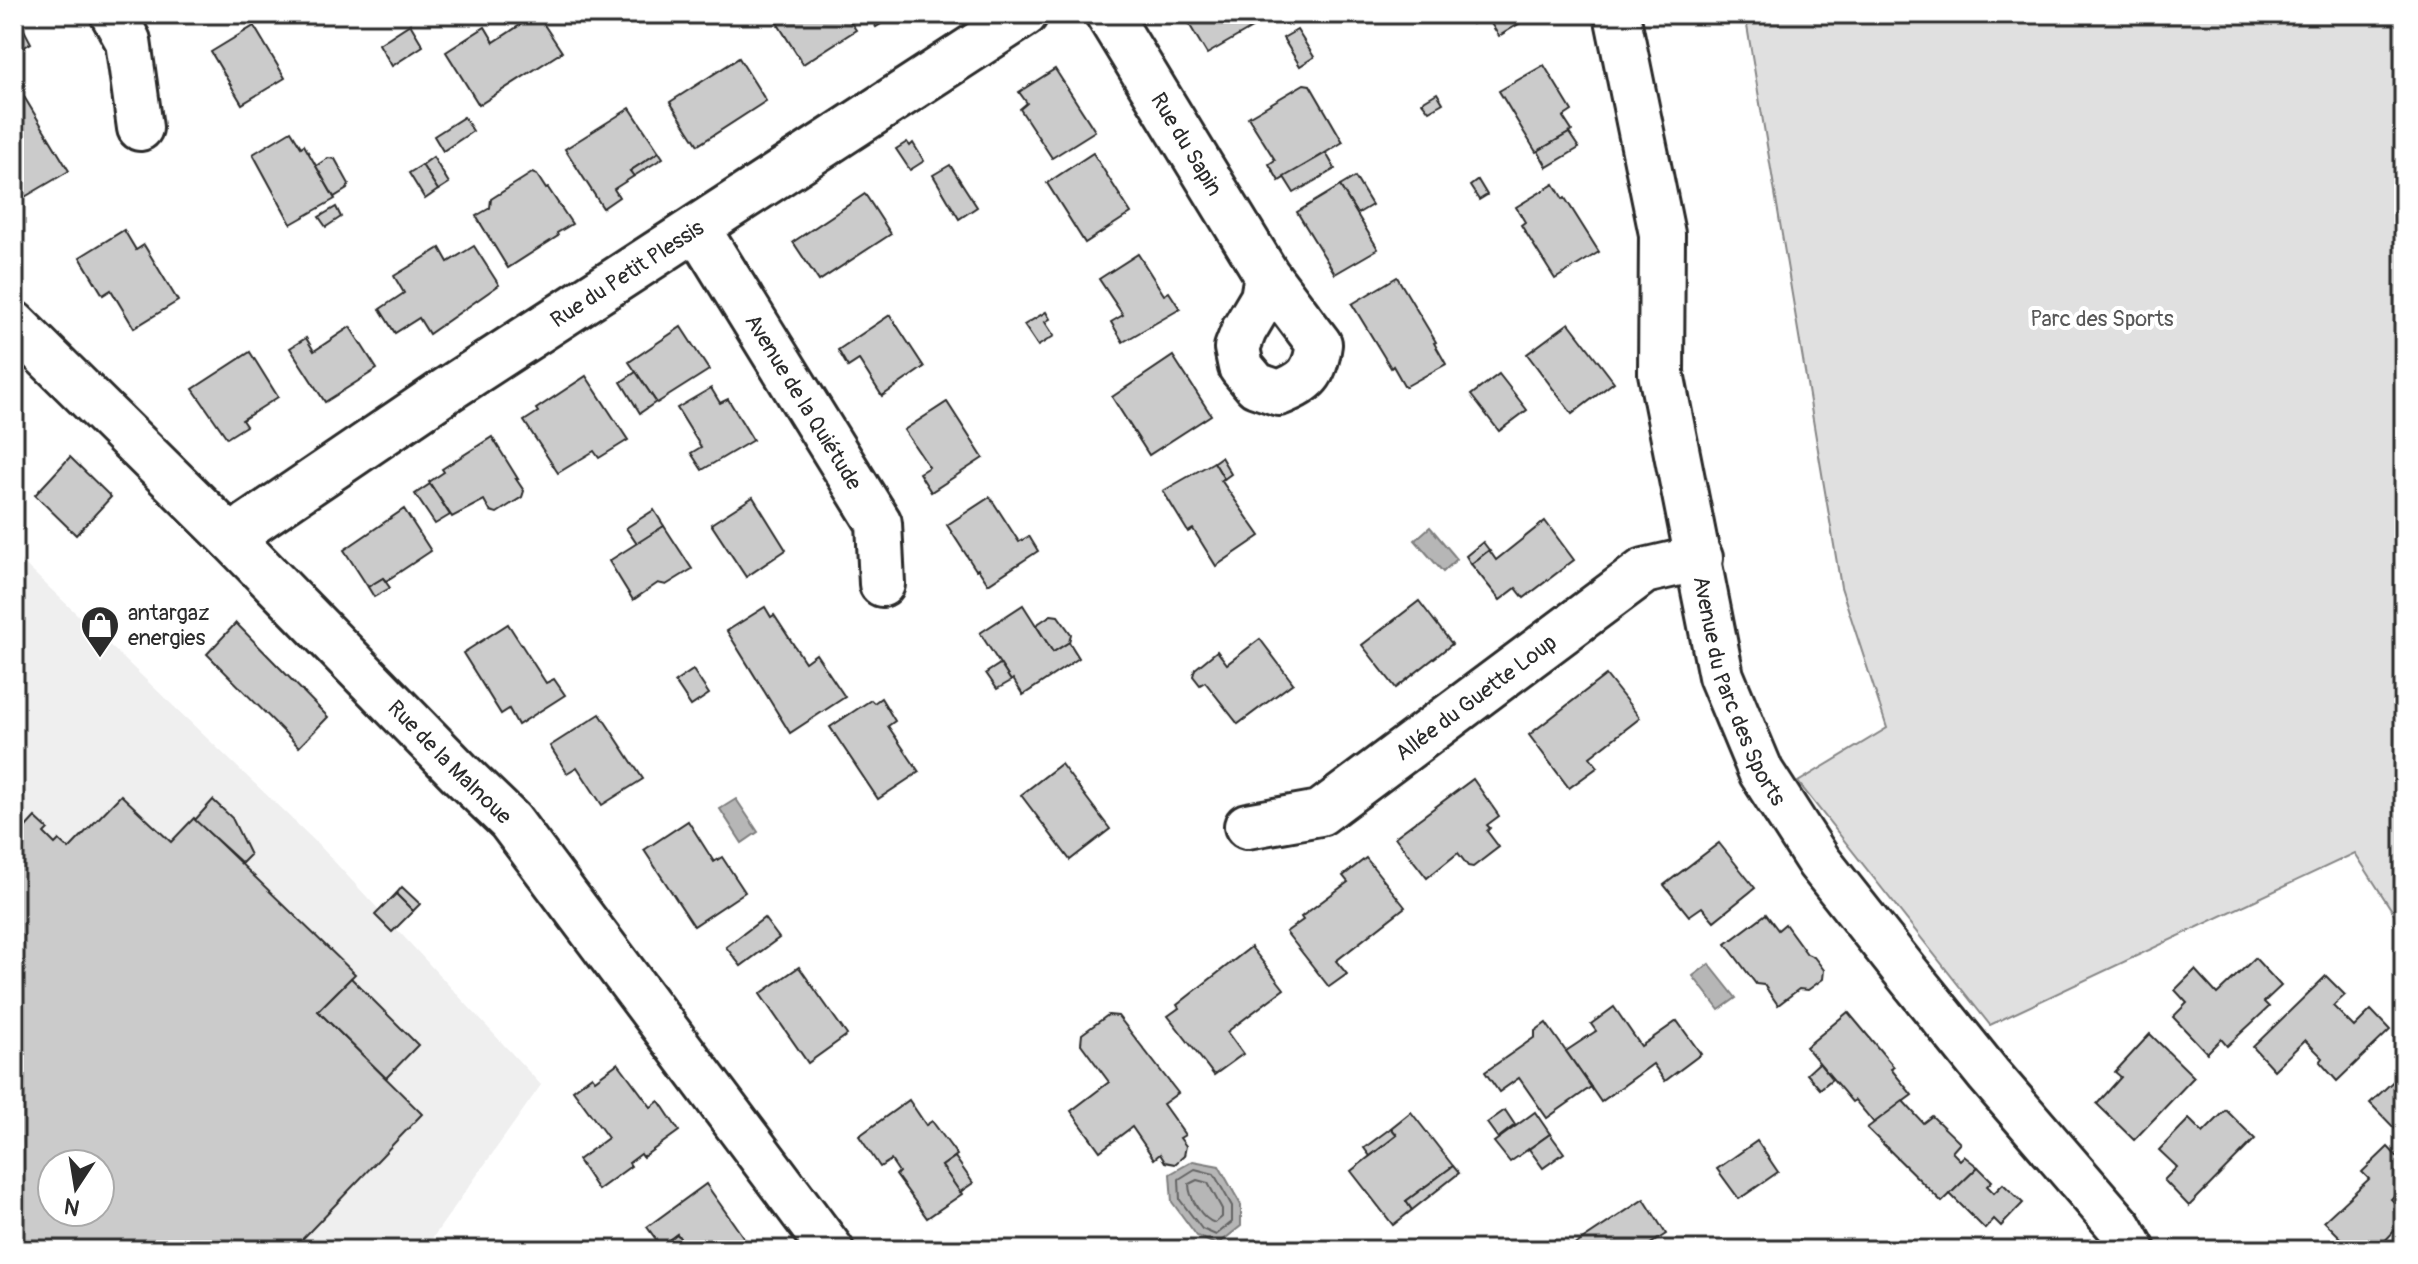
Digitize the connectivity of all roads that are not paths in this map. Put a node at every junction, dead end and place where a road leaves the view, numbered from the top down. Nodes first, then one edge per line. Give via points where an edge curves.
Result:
1 (113, 14) edge
2 (1025, 14) edge
3 (1108, 14) edge
4 (1617, 14) edge
5 (140, 128) dead end
6 (697, 228) junction
7 (1267, 275) dead end
8 (14, 324) edge
9 (232, 539) junction
10 (1700, 558) junction
11 (882, 584) dead end
12 (1247, 826) dead end
13 (831, 1250) edge
14 (2133, 1250) edge

1 - 5 street via 128,41
2 - 6 street, Rue du Petit Plessis
3 - 7 street, Rue du Sapin
4 - 10 street, Avenue du Parc des Sports via 1662,234 1661,373
6 - 9 street, Rue du Petit Plessis via 447,390
6 - 11 street, Avenue de la Quiétude via 879,523
8 - 9 street, Rue de la Malnoue
9 - 13 street, Rue de la Malnoue via 510,821
10 - 12 street, Allée du Guette Loup via 1644,571 1320,813
10 - 14 street, Avenue du Parc des Sports via 1721,676 1761,772 1819,862 1989,1075 2120,1227

